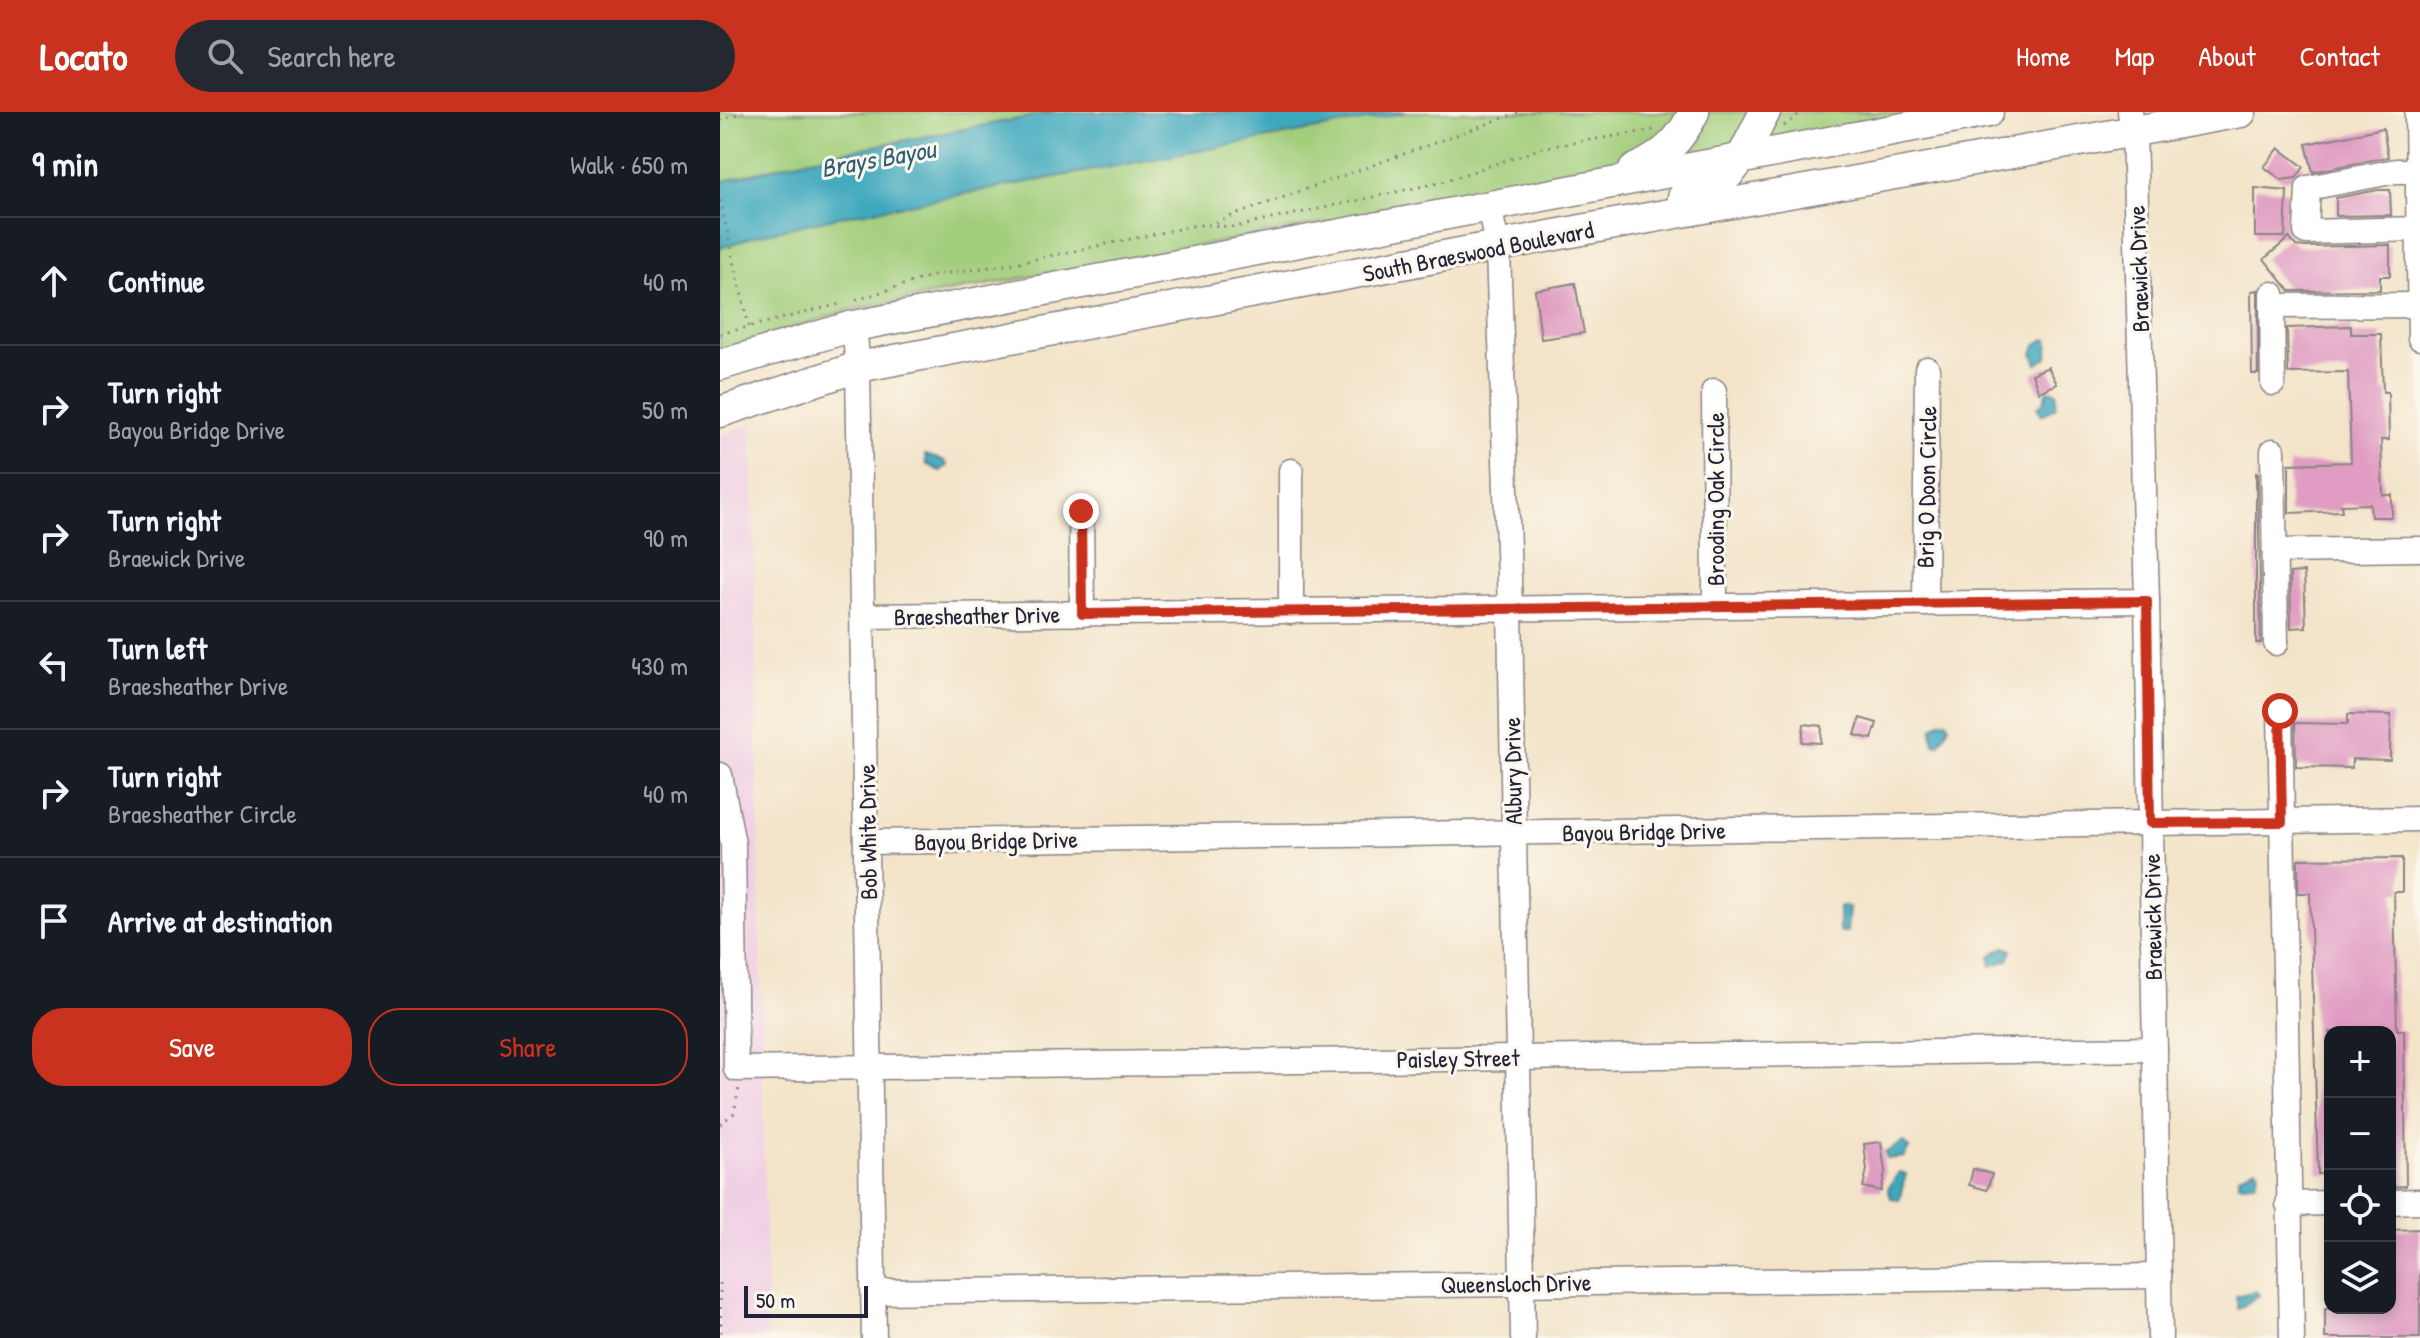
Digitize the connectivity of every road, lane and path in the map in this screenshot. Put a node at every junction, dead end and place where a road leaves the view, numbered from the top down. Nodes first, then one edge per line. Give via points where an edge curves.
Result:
1 (743, 112) edge
2 (1520, 112) edge
3 (1694, 112) edge
4 (1802, 112) edge
5 (1988, 112) edge
6 (2241, 112) edge
7 (2417, 112) edge
8 (720, 121) edge
9 (2132, 122) edge
10 (1781, 123) edge
11 (1665, 136) dead end
12 (1740, 158) junction
13 (2418, 171) junction
14 (1611, 180) junction
15 (720, 200) edge
16 (1489, 206) junction
17 (2419, 214) edge
18 (1214, 222) junction
19 (1587, 229) junction
20 (1498, 249) junction
21 (1167, 267) junction
22 (2420, 278) edge
23 (2419, 305) edge
24 (1176, 310) junction
25 (854, 326) junction
26 (749, 327) junction
27 (720, 334) edge
28 (2420, 338) edge
29 (720, 365) edge
30 (858, 367) junction
31 (1927, 369) dead end
32 (2273, 383) dead end
33 (1714, 391) dead end
34 (720, 412) edge
35 (2273, 451) dead end
36 (1291, 471) dead end
37 (1081, 511) dead end
38 (2420, 549) edge
39 (2275, 551) junction
40 (2147, 601) junction
41 (1925, 604) junction
42 (1715, 606) junction
43 (1510, 609) junction
44 (1291, 612) junction
45 (1082, 614) junction
46 (864, 616) junction
47 (2276, 643) dead end
48 (2280, 711) dead end
49 (720, 775) edge
50 (2420, 819) edge
51 (2150, 823) junction
52 (2282, 832) junction
53 (1512, 833) junction
54 (867, 842) junction
55 (727, 865) edge
56 (2155, 1049) junction
57 (1515, 1057) junction
58 (872, 1068) junction
59 (750, 1069) junction
60 (720, 1124) edge
61 (2420, 1201) edge
62 (2396, 1202) edge
63 (2324, 1203) edge
64 (2288, 1204) junction
65 (2159, 1276) junction
66 (1522, 1282) junction
67 (720, 1283) edge
68 (874, 1292) junction
69 (721, 1338) edge
70 (874, 1338) edge
71 (1523, 1338) edge
72 (2160, 1338) edge
73 (2292, 1338) edge

1 - 8 path
2 - 18 path
3 - 14 main road via 1677,142 1658,159
4 - 10 path
5 - 10 main road, South Braeswood Boulevard
6 - 9 main road, South Braeswood Boulevard
7 - 13 street
9 - 19 main road, South Braeswood Boulevard
9 - 40 street, Braewick Drive
10 - 12 main road
10 - 12 main road, South Braeswood Boulevard
11 - 18 path via 1648,130 1545,147 1442,182 1240,226 1225,228
12 - 14 main road, South Braeswood Boulevard
12 - 19 main road via 1728,179 1716,187 1618,212
13 - 17 street
13 - 17 street via 2308,188 2306,232
14 - 16 main road, South Braeswood Boulevard
15 - 26 path
16 - 20 street, Albury Drive
16 - 21 main road, South Braeswood Boulevard
17 - 22 street
18 - 26 path via 924,278 865,299
19 - 20 main road, South Braeswood Boulevard
20 - 24 main road, South Braeswood Boulevard
20 - 43 street, Albury Drive
21 - 24 main road
21 - 25 main road, South Braeswood Boulevard
22 - 23 street
23 - 28 street
23 - 32 street via 2272,300
24 - 30 main road, South Braeswood Boulevard
25 - 29 main road, South Braeswood Boulevard
25 - 30 street, Bob White Drive
26 - 27 path
30 - 34 main road, South Braeswood Boulevard
30 - 46 street, Bob White Drive
31 - 41 street, Brig O Doon Circle
33 - 42 street, Brooding Oak Circle
35 - 39 street
36 - 44 street
37 - 45 street
38 - 39 street
39 - 47 street
40 - 41 street, Braesheather Drive
40 - 51 street, Braewick Drive
41 - 42 street, Braesheather Drive
42 - 43 street, Braesheather Drive
43 - 44 street, Braesheather Drive
43 - 53 street, Albury Drive
44 - 45 street, Braesheather Drive
45 - 46 street, Braesheather Drive
46 - 54 street, Bob White Drive
48 - 52 street
49 - 55 street
50 - 52 street, Bayou Bridge Drive
51 - 52 street, Bayou Bridge Drive
51 - 53 street, Bayou Bridge Drive
51 - 56 street, Braewick Drive
52 - 64 street
53 - 54 street, Bayou Bridge Drive
53 - 57 street, Albury Drive
54 - 58 street, Bob White Drive
55 - 59 street
56 - 57 street, Paisley Street
56 - 65 street, Braewick Drive
57 - 58 street, Paisley Street
57 - 66 street, Albury Drive
58 - 59 street, Paisley Street
58 - 68 street, Bob White Drive
59 - 60 path via 734,1113
61 - 62 street
63 - 64 street
64 - 73 street
65 - 66 street, Queensloch Drive
65 - 72 street, Braewick Drive
66 - 68 street, Queensloch Drive
66 - 71 street, Albury Drive
67 - 69 path
68 - 70 street, Bob White Drive

